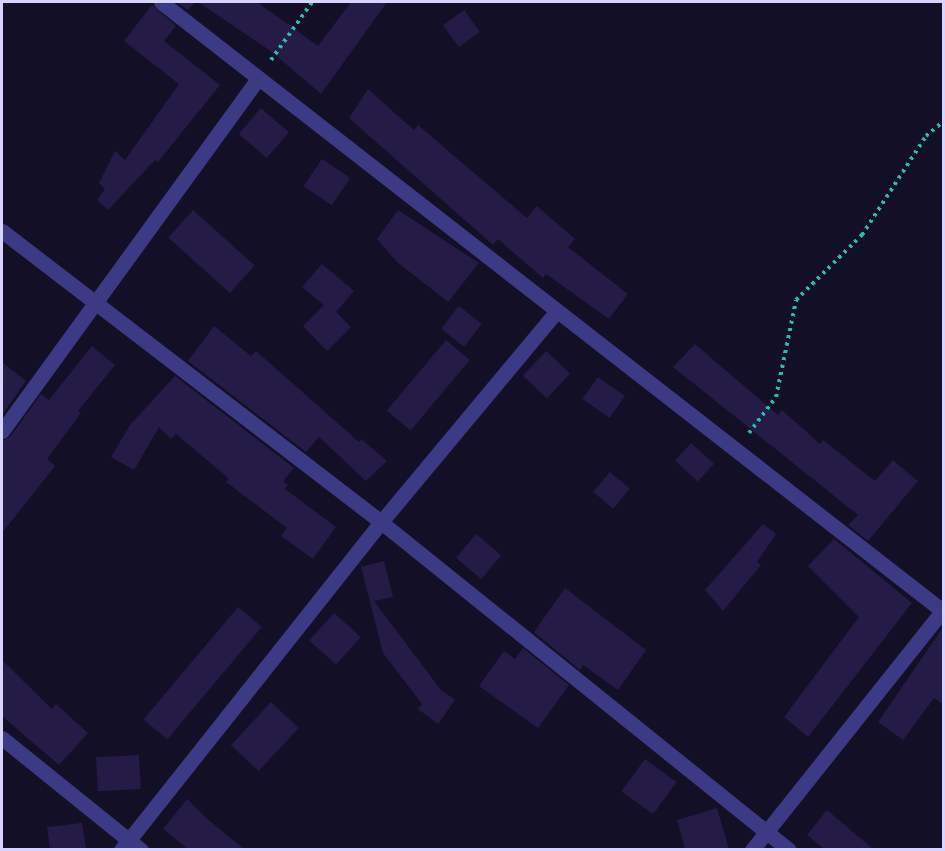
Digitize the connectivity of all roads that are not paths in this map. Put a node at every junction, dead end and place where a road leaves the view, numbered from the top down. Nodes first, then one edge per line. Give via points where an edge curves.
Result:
1 (161, 2) edge
2 (258, 78) junction
3 (2, 231) edge
4 (94, 302) junction
5 (555, 312) junction
6 (2, 431) edge
7 (381, 522) junction
8 (943, 612) edge
9 (2, 738) edge
10 (765, 831) junction
11 (131, 846) edge
12 (752, 849) edge
13 (789, 849) edge

1 - 2 street
2 - 4 street
2 - 5 street
3 - 4 street
4 - 6 street
4 - 7 street
5 - 7 street
5 - 8 street
7 - 10 street
7 - 11 street
8 - 10 street
9 - 11 street
10 - 12 street
10 - 13 street

